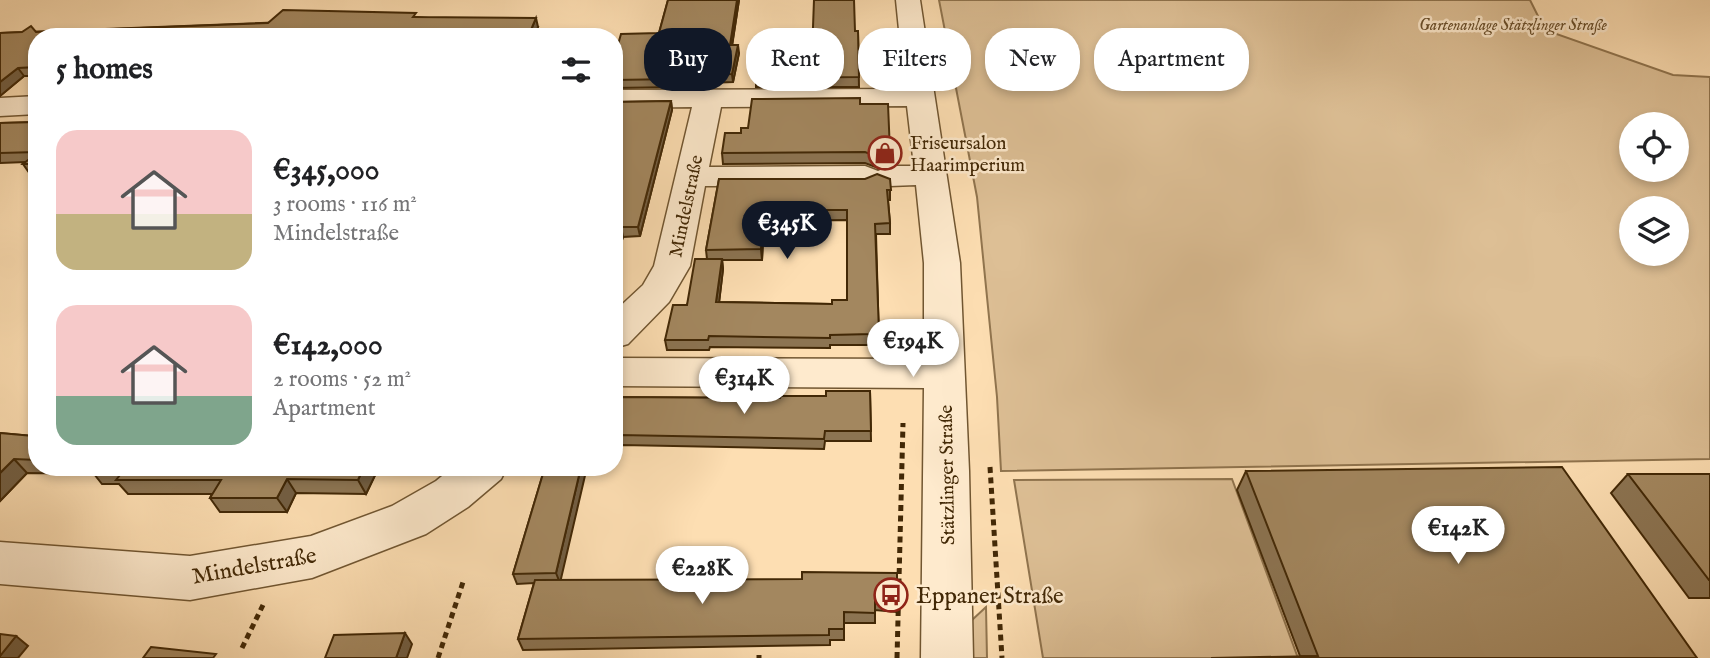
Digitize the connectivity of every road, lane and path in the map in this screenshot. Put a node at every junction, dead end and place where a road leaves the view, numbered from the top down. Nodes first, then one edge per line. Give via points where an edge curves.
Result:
1 (908, 0) edge
2 (922, 97) junction
3 (623, 99) edge
4 (708, 99) junction
5 (28, 105) edge
6 (0, 107) edge
7 (932, 175) junction
8 (691, 177) junction
9 (623, 326) edge
10 (623, 372) edge
11 (904, 374) junction
12 (944, 374) junction
13 (474, 476) edge
14 (0, 563) edge
15 (464, 579) dead end
16 (438, 658) edge
17 (897, 658) edge
18 (947, 658) edge

1 - 2 street, Stätzlinger Straße
2 - 4 street
2 - 7 street, Stätzlinger Straße
3 - 4 street
4 - 8 street, Mindelstraße
5 - 6 street
7 - 8 street
7 - 12 street, Stätzlinger Straße via 942,264
8 - 9 street, Mindelstraße via 668,275
10 - 11 street
11 - 12 street
11 - 17 path
12 - 18 street, Stätzlinger Straße
13 - 14 street, Mindelstraße via 409,520 312,557 190,578
15 - 16 path

